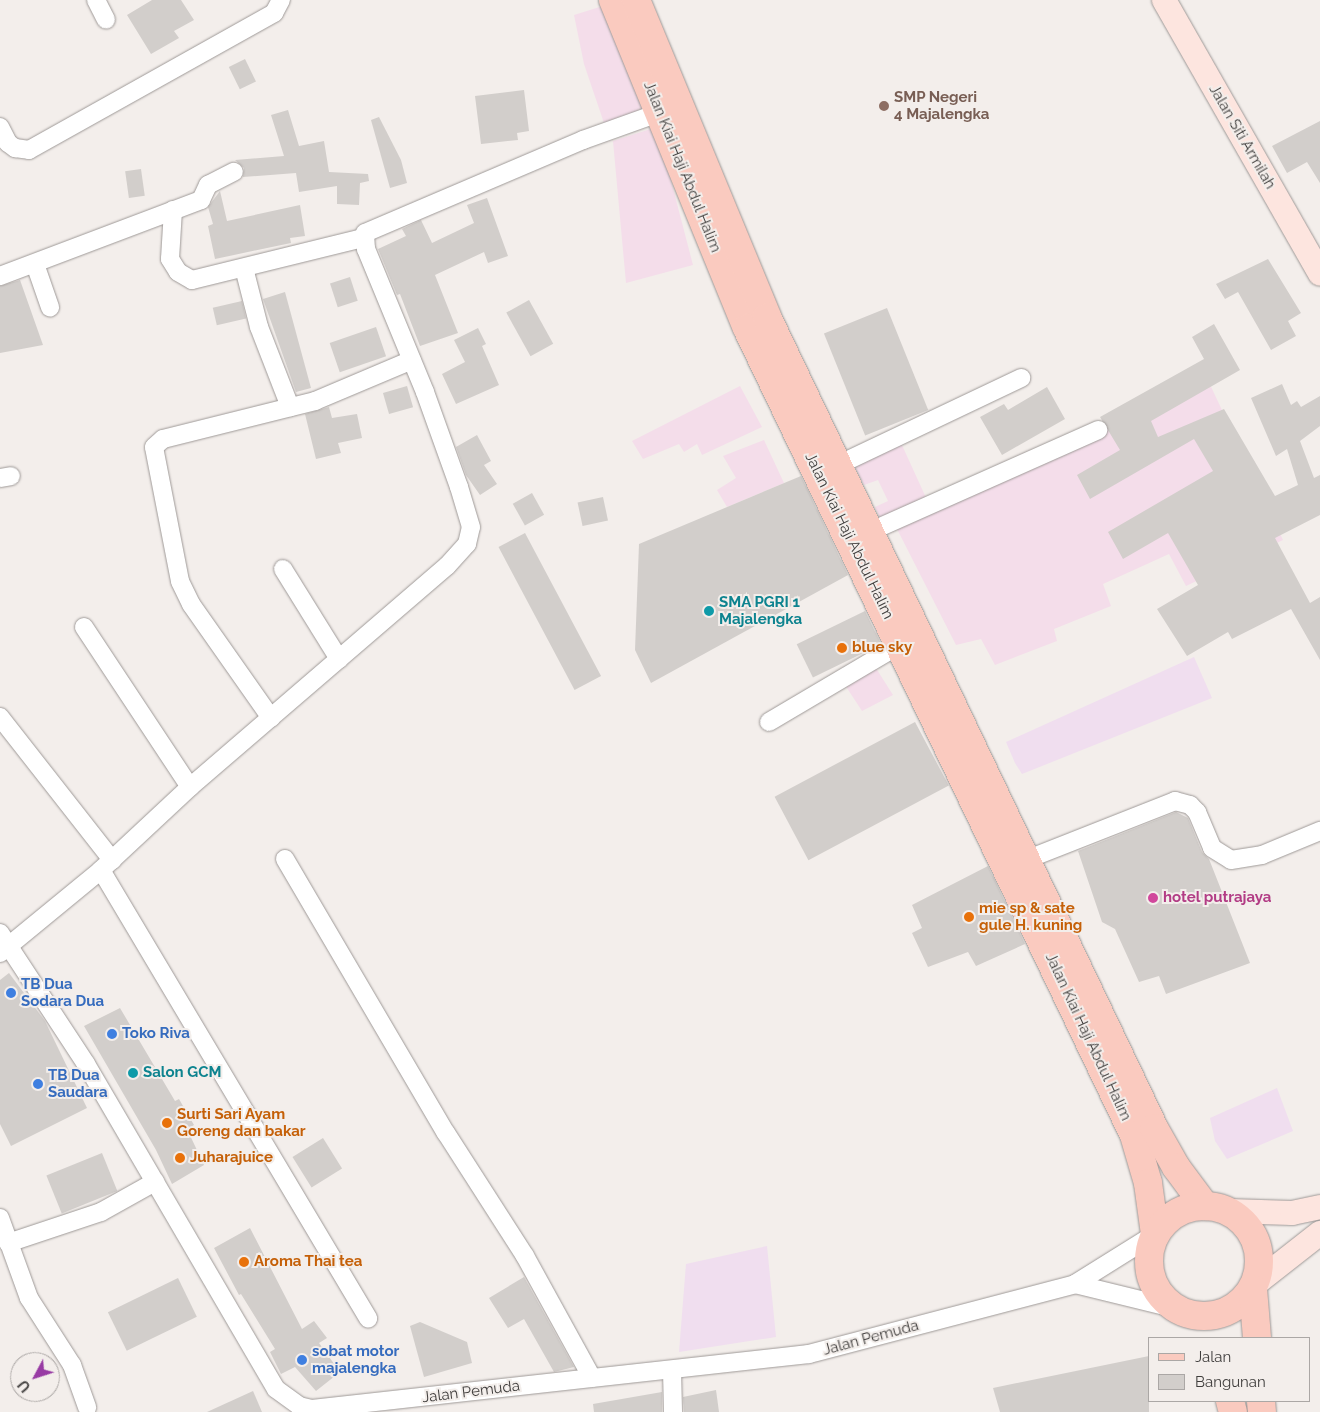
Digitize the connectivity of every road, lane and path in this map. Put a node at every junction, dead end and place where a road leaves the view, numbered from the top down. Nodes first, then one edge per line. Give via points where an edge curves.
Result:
1 (96, 0) edge
2 (281, 0) edge
3 (613, 0) edge
4 (636, 0) edge
5 (1164, 0) edge
6 (106, 20) dead end
7 (670, 109) junction
8 (0, 127) edge
9 (234, 172) dead end
10 (174, 210) junction
11 (363, 238) junction
12 (35, 264) junction
13 (244, 268) junction
14 (1320, 274) edge
15 (0, 276) edge
16 (50, 307) dead end
17 (412, 360) junction
18 (1021, 378) dead end
19 (290, 407) junction
20 (1098, 430) dead end
21 (838, 465) junction
22 (869, 532) junction
23 (283, 569) dead end
24 (84, 627) dead end
25 (902, 644) junction
26 (339, 658) junction
27 (0, 717) edge
28 (270, 718) junction
29 (769, 722) dead end
30 (190, 787) junction
31 (1320, 831) edge
32 (284, 859) dead end
33 (1028, 859) junction
34 (107, 865) junction
35 (3, 943) edge
36 (155, 1182) junction
37 (1320, 1207) edge
38 (1217, 1208) junction
39 (0, 1218) edge
40 (1320, 1233) edge
41 (1155, 1234) junction
42 (8, 1243) junction
43 (1074, 1284) junction
44 (1254, 1287) junction
45 (1179, 1311) junction
46 (368, 1318) dead end
47 (1201, 1337) edge
48 (1256, 1337) edge
49 (672, 1370) junction
50 (592, 1378) junction
51 (87, 1407) dead end
52 (673, 1412) edge

1 - 6 street
2 - 8 street via 274,13 29,150 15,148 8,143
3 - 7 main road, Jalan Kiai Haji Abdul Halim
4 - 7 main road, Jalan Kiai Haji Abdul Halim
5 - 14 main road, Jalan Siti Armilah
7 - 11 street via 582,140 368,230
7 - 21 main road, Jalan Kiai Haji Abdul Halim
7 - 25 main road, Jalan Kiai Haji Abdul Halim via 747,328
9 - 10 street via 208,185 201,200
10 - 12 street
10 - 13 street via 170,259 178,272 196,280
11 - 13 street
11 - 17 street
12 - 15 street
12 - 16 street
13 - 19 street via 259,327
17 - 19 street via 315,401
17 - 26 street via 460,487 470,527 467,544 447,566
18 - 21 street
19 - 28 street via 163,439 154,447 180,581 191,604
20 - 22 street
21 - 22 main road, Jalan Kiai Haji Abdul Halim
22 - 33 main road, Jalan Kiai Haji Abdul Halim
23 - 26 street
24 - 30 street
25 - 29 street
25 - 41 main road, Jalan Kiai Haji Abdul Halim via 1134,1135 1148,1184
26 - 28 street
27 - 34 street
28 - 30 street
30 - 34 street
31 - 33 street via 1262,855 1231,860 1212,848 1194,808 1175,801
32 - 50 street via 446,1133 525,1256
33 - 38 main road, Jalan Kiai Haji Abdul Halim via 1154,1128 1176,1167
34 - 35 street
34 - 46 street
35 - 36 street, Jalan Pemuda via 86,1064
36 - 42 street via 101,1212
36 - 50 street, Jalan Pemuda via 276,1389 299,1406 326,1410
37 - 38 main road via 1292,1213
38 - 41 main road via 1174,1214
38 - 44 main road via 1246,1224 1257,1243 1260,1264
39 - 42 street
40 - 44 main road
41 - 43 street
41 - 45 main road via 1148,1261 1154,1288
42 - 51 street via 30,1298 72,1365
43 - 45 street
43 - 49 street, Jalan Pemuda via 809,1354
44 - 45 main road via 1235,1308 1211,1317
44 - 48 main road
45 - 47 main road
49 - 50 street, Jalan Pemuda
49 - 52 street

